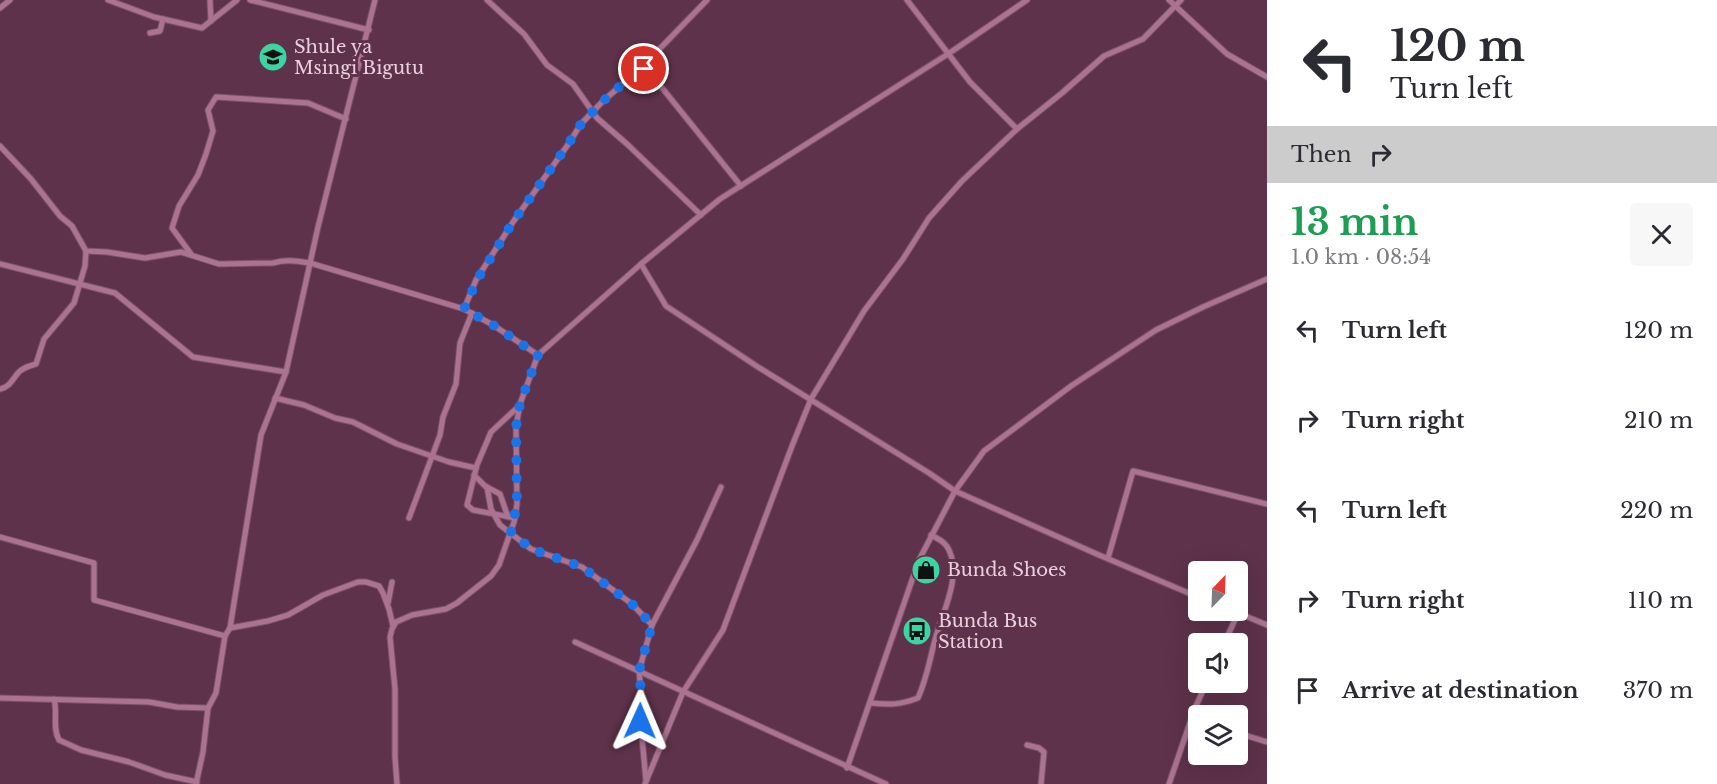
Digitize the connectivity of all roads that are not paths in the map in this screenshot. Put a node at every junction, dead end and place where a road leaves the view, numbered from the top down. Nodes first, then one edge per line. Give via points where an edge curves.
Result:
1 (10, 0) edge
2 (108, 0) edge
3 (210, 0) edge
4 (237, 0) edge
5 (250, 0) edge
6 (375, 0) edge
7 (487, 0) edge
8 (706, 0) edge
9 (907, 0) edge
10 (1027, 0) edge
11 (1169, 0) edge
12 (1181, 0) edge
13 (1176, 6) junction
14 (0, 9) edge
15 (163, 20) junction
16 (211, 21) junction
17 (369, 30) junction
18 (150, 33) dead end
19 (948, 54) junction
20 (643, 66) junction
21 (1267, 77) edge
22 (593, 112) junction
23 (346, 119) junction
24 (1017, 129) junction
25 (0, 146) edge
26 (741, 186) junction
27 (701, 215) junction
28 (87, 251) junction
29 (192, 254) junction
30 (310, 263) junction
31 (0, 264) edge
32 (641, 264) junction
33 (1267, 279) edge
34 (80, 284) junction
35 (464, 309) junction
36 (472, 313) junction
37 (538, 355) junction
38 (286, 372) junction
39 (0, 389) edge
40 (275, 398) junction
41 (811, 399) junction
42 (520, 404) junction
43 (431, 456) junction
44 (476, 468) junction
45 (474, 475) junction
46 (487, 486) junction
47 (721, 487) dead end
48 (955, 491) junction
49 (1267, 504) edge
50 (493, 513) junction
51 (409, 518) dead end
52 (511, 518) junction
53 (511, 532) junction
54 (931, 535) junction
55 (0, 537) edge
56 (1108, 558) junction
57 (392, 582) dead end
58 (1188, 593) edge
59 (388, 604) junction
60 (1248, 617) edge
61 (652, 625) junction
62 (1267, 625) edge
63 (393, 626) junction
64 (230, 628) junction
65 (225, 636) junction
66 (575, 642) dead end
67 (639, 671) junction
68 (683, 692) junction
69 (0, 698) edge
70 (54, 699) junction
71 (871, 703) junction
72 (208, 708) junction
73 (1188, 728) edge
74 (1248, 736) edge
75 (1267, 742) edge
76 (1027, 746) dead end
77 (847, 768) junction
78 (196, 783) edge
79 (645, 783) edge
80 (397, 784) edge
81 (886, 784) edge
82 (1041, 784) edge
83 (1169, 784) edge

1 - 14 street
2 - 15 street
3 - 16 street
4 - 16 street
5 - 17 street
6 - 17 street
7 - 22 street via 524,34 547,65 573,84
8 - 20 street
9 - 19 street
10 - 19 street
11 - 13 street
12 - 13 street
13 - 21 street via 1227,54
13 - 24 street via 1143,39 1104,56
15 - 16 street via 202,28
15 - 18 street via 160,32
17 - 23 street
19 - 24 street
19 - 26 street
20 - 22 street
20 - 26 street
22 - 27 street
22 - 35 street via 513,222
23 - 29 street via 308,103 216,98 208,110 213,131 206,154 172,228
23 - 30 street
24 - 41 street via 929,218 864,311
25 - 28 street via 72,226
26 - 27 street
27 - 32 street
28 - 29 street via 145,258
28 - 34 street
29 - 30 street via 219,264 293,260
30 - 35 street
30 - 38 street
31 - 34 street
32 - 37 street
32 - 41 street via 666,306
33 - 48 street via 1156,330 1109,360 984,451
34 - 38 street via 115,293 193,357
34 - 39 street via 74,303 44,339 36,364 26,367 10,385
35 - 36 street
36 - 37 street
36 - 43 street via 460,343 456,384
37 - 42 street
38 - 40 street
40 - 43 street via 353,422
40 - 64 street via 261,435
41 - 48 street
41 - 68 street via 723,630
42 - 44 street via 491,432
42 - 52 street via 516,427 517,504
43 - 44 street
43 - 51 street
44 - 45 street
45 - 46 street
45 - 50 street via 467,505 473,510
46 - 50 street
46 - 52 street via 500,494
47 - 61 street
48 - 54 street
48 - 56 street
49 - 56 street via 1133,471
50 - 52 street
50 - 53 street via 500,525
52 - 53 street
53 - 61 street via 531,549 582,567 632,604
53 - 63 street via 499,565 478,588 446,609 412,615
54 - 71 street
54 - 71 street via 950,550 954,575 925,683 918,699 891,705
55 - 65 street via 94,563 94,600
56 - 58 street
57 - 59 street
59 - 63 street
59 - 64 street via 379,586 358,582 323,595 288,615
60 - 62 street
61 - 67 street
63 - 80 street via 390,637
64 - 65 street
65 - 72 street via 216,693
66 - 67 street
67 - 68 street
67 - 79 street
68 - 77 street
68 - 79 street
69 - 70 street
70 - 72 street
70 - 78 street via 60,740 81,750
71 - 77 street
72 - 78 street
73 - 83 street
74 - 75 street
76 - 82 street via 1044,752
77 - 81 street

